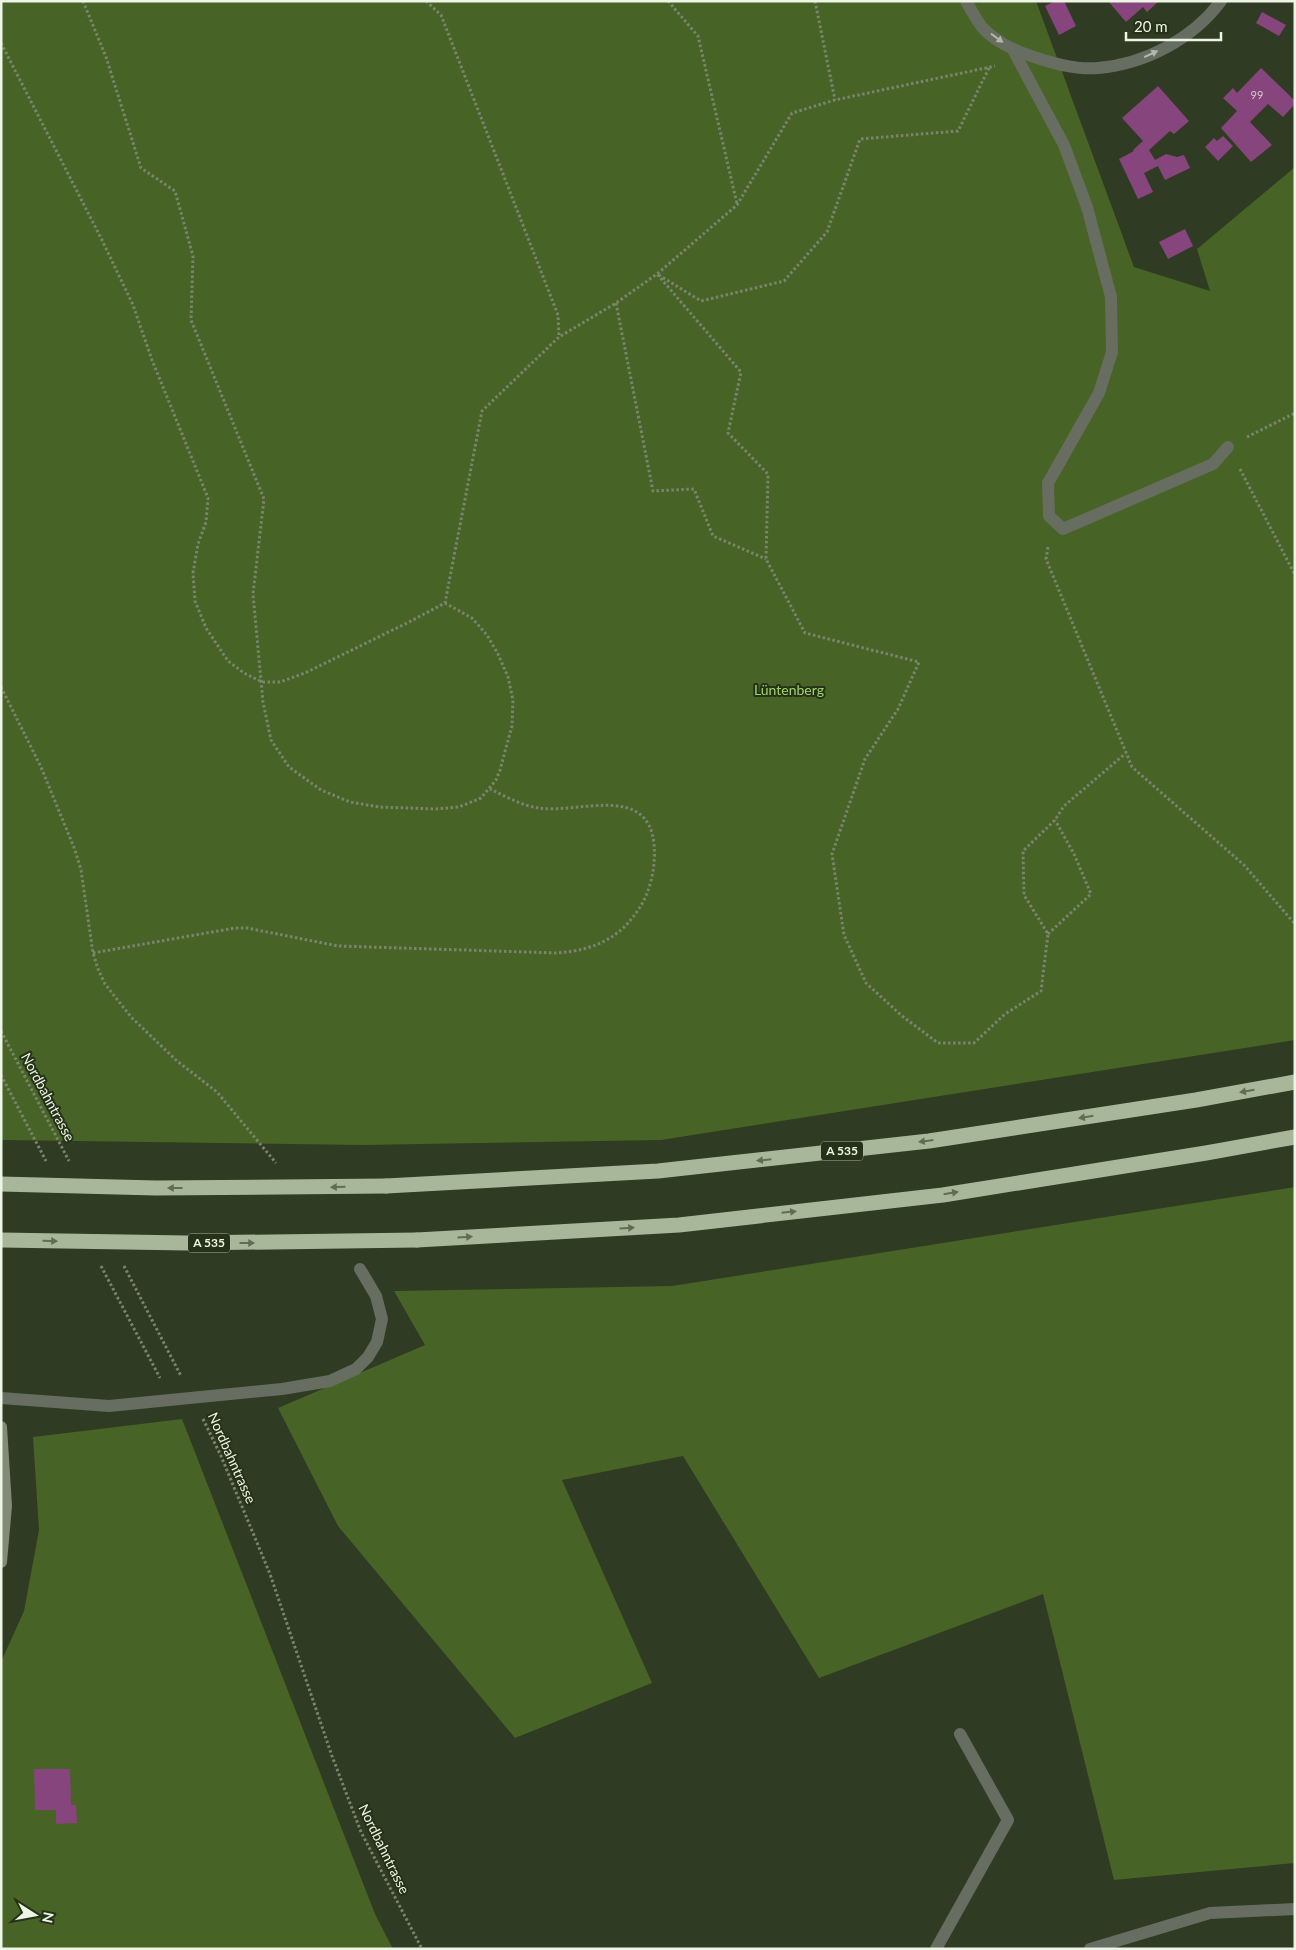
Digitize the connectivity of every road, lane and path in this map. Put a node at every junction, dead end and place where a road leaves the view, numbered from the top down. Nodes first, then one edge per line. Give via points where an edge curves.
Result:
1 (83, 1) edge
2 (426, 1) edge
3 (668, 1) edge
4 (815, 1) edge
5 (966, 1) edge
6 (1221, 1) edge
7 (1, 43) edge
8 (1013, 50) junction
9 (989, 68) junction
10 (835, 100) junction
11 (737, 205) junction
12 (657, 274) junction
13 (616, 303) junction
14 (559, 337) junction
15 (1295, 413) edge
16 (1228, 447) junction
17 (1063, 528) junction
18 (766, 559) junction
19 (1295, 575) edge
20 (444, 603) junction
21 (262, 682) junction
22 (1, 687) edge
23 (1126, 753) junction
24 (490, 789) junction
25 (1055, 820) junction
26 (1295, 924) edge
27 (1048, 934) junction
28 (93, 953) junction
29 (1, 1031) edge
30 (1295, 1082) edge
31 (1295, 1137) edge
32 (70, 1162) dead end
33 (282, 1171) dead end
34 (1, 1184) edge
35 (1, 1240) edge
36 (120, 1258) dead end
37 (360, 1269) dead end
38 (1, 1398) edge
39 (193, 1398) junction
40 (1, 1427) edge
41 (1, 1562) edge
42 (960, 1734) dead end
43 (1295, 1909) edge
44 (422, 1949) edge
45 (936, 1949) edge
46 (1090, 1949) edge

1 - 21 path via 106,57 141,168 175,191 193,256 191,320 264,499 253,594
2 - 14 path via 441,15 558,315
3 - 11 path via 698,36
4 - 10 path
5 -> 8 street via 983,28
8 -> 6 street via 1055,64 1097,68 1140,59 1180,40 1210,16
7 - 21 path via 133,305 208,498 206,522 193,572 195,601 206,628 228,661 244,674
8 - 9 path via 1004,63
8 - 17 street via 1064,145 1087,207 1110,297 1112,352 1100,393 1048,483 1049,516
9 - 10 path
9 - 12 path via 958,131 860,139 827,232 784,282 701,301
10 - 11 path via 792,113
11 - 12 path
12 - 13 path
12 - 18 path via 741,372 728,433 768,474
13 - 14 path
13 - 18 path via 653,491 694,489 713,536
14 - 20 path via 482,411
15 - 16 path
16 - 17 street via 1213,464
16 - 19 path
17 - 23 path via 1049,538 1046,559
18 - 27 path via 805,633 919,662 898,709 865,758 832,854 844,935 866,983 938,1043 974,1043 1005,1014 1041,991
20 - 21 path via 305,673 280,682
20 - 24 path via 472,618 498,654 508,677 513,700 512,726 500,770
21 - 24 path via 271,740 289,767 321,790 350,802 379,807 436,809 472,802
22 - 28 path via 75,850
23 - 25 path via 1064,806
23 - 26 path via 1132,767 1244,865
24 - 28 path via 537,808 616,805 640,814 649,824 654,850 650,885 633,918 594,947 557,953 338,946 247,928
25 - 27 path via 1023,851 1024,895
25 - 27 path via 1091,894
28 - 33 path via 105,984 131,1017 177,1061 217,1092
29 - 32 path, Nordbahntrasse
30 -> 34 highway, A 535, bridge via 919,1142 658,1171 386,1186 176,1188
35 -> 31 highway, A 535, bridge via 187,1243 416,1240 679,1225 942,1195
36 - 39 path, Nordbahntrasse
37 - 39 street via 376,1296 382,1319 377,1342 356,1369 330,1381
38 - 39 street via 109,1406
39 - 44 path, Nordbahntrasse via 270,1574 361,1832
40 - 41 street via 6,1506
42 - 45 street via 1008,1820
43 - 46 street via 1210,1913

